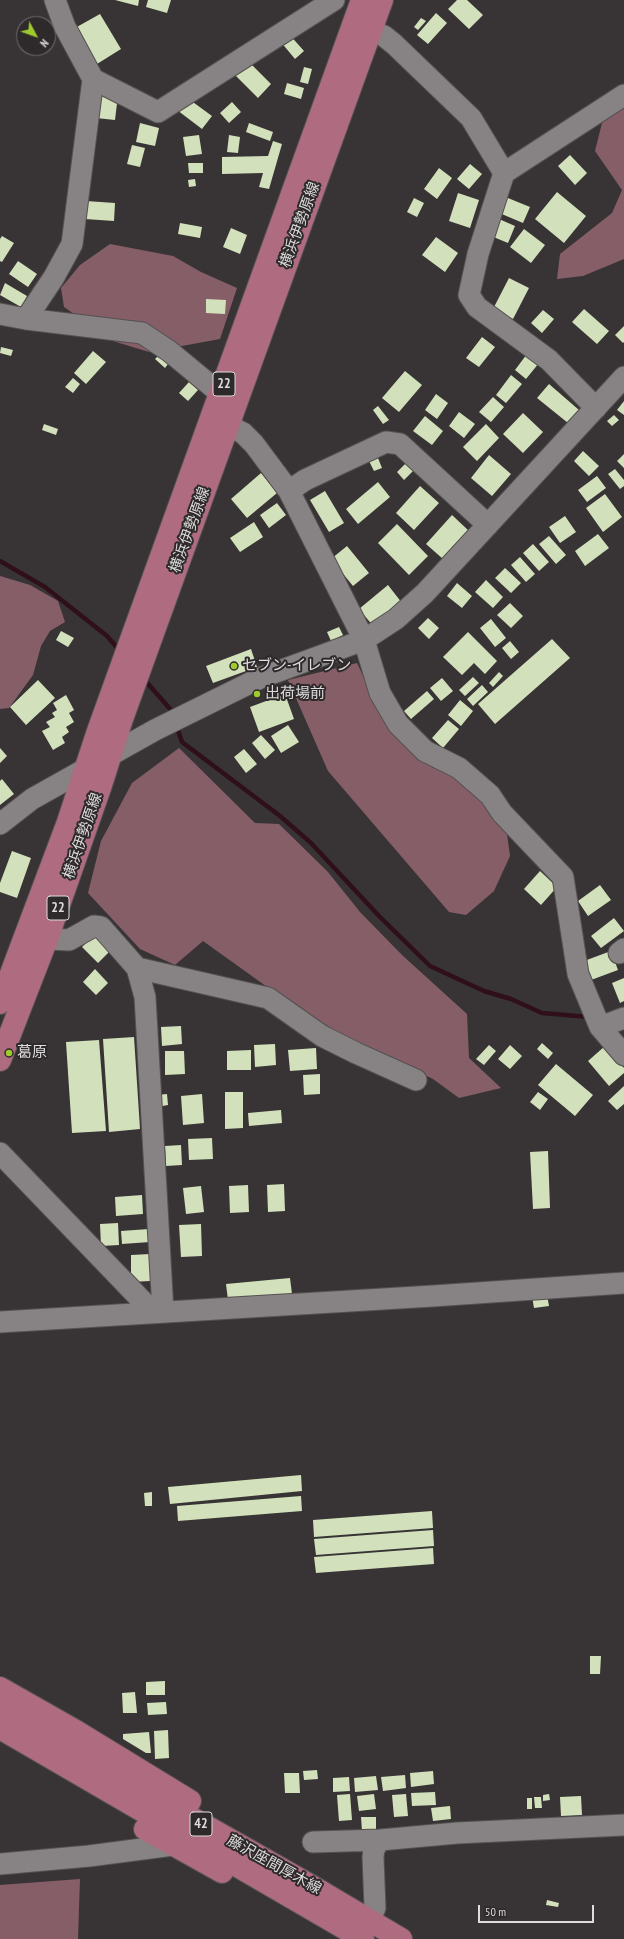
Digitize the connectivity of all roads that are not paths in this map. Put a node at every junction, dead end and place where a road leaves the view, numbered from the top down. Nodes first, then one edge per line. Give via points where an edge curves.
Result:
1 (55, 0) edge
2 (334, 0) edge
3 (362, 0) edge
4 (382, 0) edge
5 (371, 30) junction
6 (93, 79) junction
7 (624, 95) edge
8 (504, 173) junction
9 (0, 314) edge
10 (26, 319) junction
11 (624, 377) edge
12 (221, 394) junction
13 (596, 408) junction
14 (227, 425) junction
15 (289, 491) junction
16 (488, 525) junction
17 (364, 640) junction
18 (110, 754) junction
19 (86, 768) junction
20 (0, 824) edge
21 (47, 939) junction
22 (137, 968) junction
23 (0, 1003) edge
24 (624, 1018) edge
25 (600, 1027) junction
26 (624, 1054) edge
27 (0, 1060) edge
28 (416, 1080) dead end
29 (0, 1153) edge
30 (624, 1282) edge
31 (158, 1312) junction
32 (0, 1322) edge
33 (0, 1688) edge
34 (0, 1709) edge
35 (0, 1728) edge
36 (0, 1744) edge
37 (624, 1825) edge
38 (380, 1840) junction
39 (313, 1842) dead end
40 (173, 1845) junction
41 (0, 1864) edge
42 (310, 1896) junction
43 (366, 1930) edge
44 (401, 1939) edge

1 - 6 street via 65,27
2 - 6 street via 158,112
3 - 12 main road, 横浜伊勢原線 / 22
4 - 5 main road, 横浜伊勢原線 / 22
5 - 8 street via 394,44 471,118
5 - 14 main road, 横浜伊勢原線 / 22
6 - 10 street via 72,244
7 - 8 street
8 - 13 street via 478,254 469,295 477,307 549,360
9 - 10 street
10 - 12 street via 142,333 169,351
11 - 13 street
12 - 19 main road, 横浜伊勢原線 / 22
13 - 16 street
14 - 15 street via 243,433 254,444
14 - 18 main road, 横浜伊勢原線 / 22
15 - 16 street via 305,480 386,442 400,444
15 - 17 street
16 - 17 street via 425,593 396,619
17 - 18 street via 260,678
17 - 25 street via 380,693 398,724 425,751 459,768 490,795 502,813 563,877 578,974
18 - 19 street
18 - 21 main road, 横浜伊勢原線 / 22
19 - 20 street via 32,799
19 - 23 main road, 横浜伊勢原線 / 22
21 - 22 street via 69,940 94,926 101,927
21 - 27 main road, 横浜伊勢原線 / 22
22 - 28 street via 268,998 322,1036
22 - 31 street via 145,996
24 - 25 street
25 - 26 street
29 - 31 street
30 - 31 street
31 - 32 street
33 - 42 main road, 42 via 238,1829
34 - 42 main road, 藤沢座間厚木線 / 42
35 - 42 main road, 藤沢座間厚木線 / 42
36 - 40 main road, 42
37 - 38 street via 457,1833
38 - 39 street
38 - 43 street via 374,1849 373,1857 375,1908
40 - 41 street
40 - 42 main road, 42 via 234,1878
42 - 43 main road, 藤沢座間厚木線 / 42
43 - 44 main road, 藤沢座間厚木線 / 42

